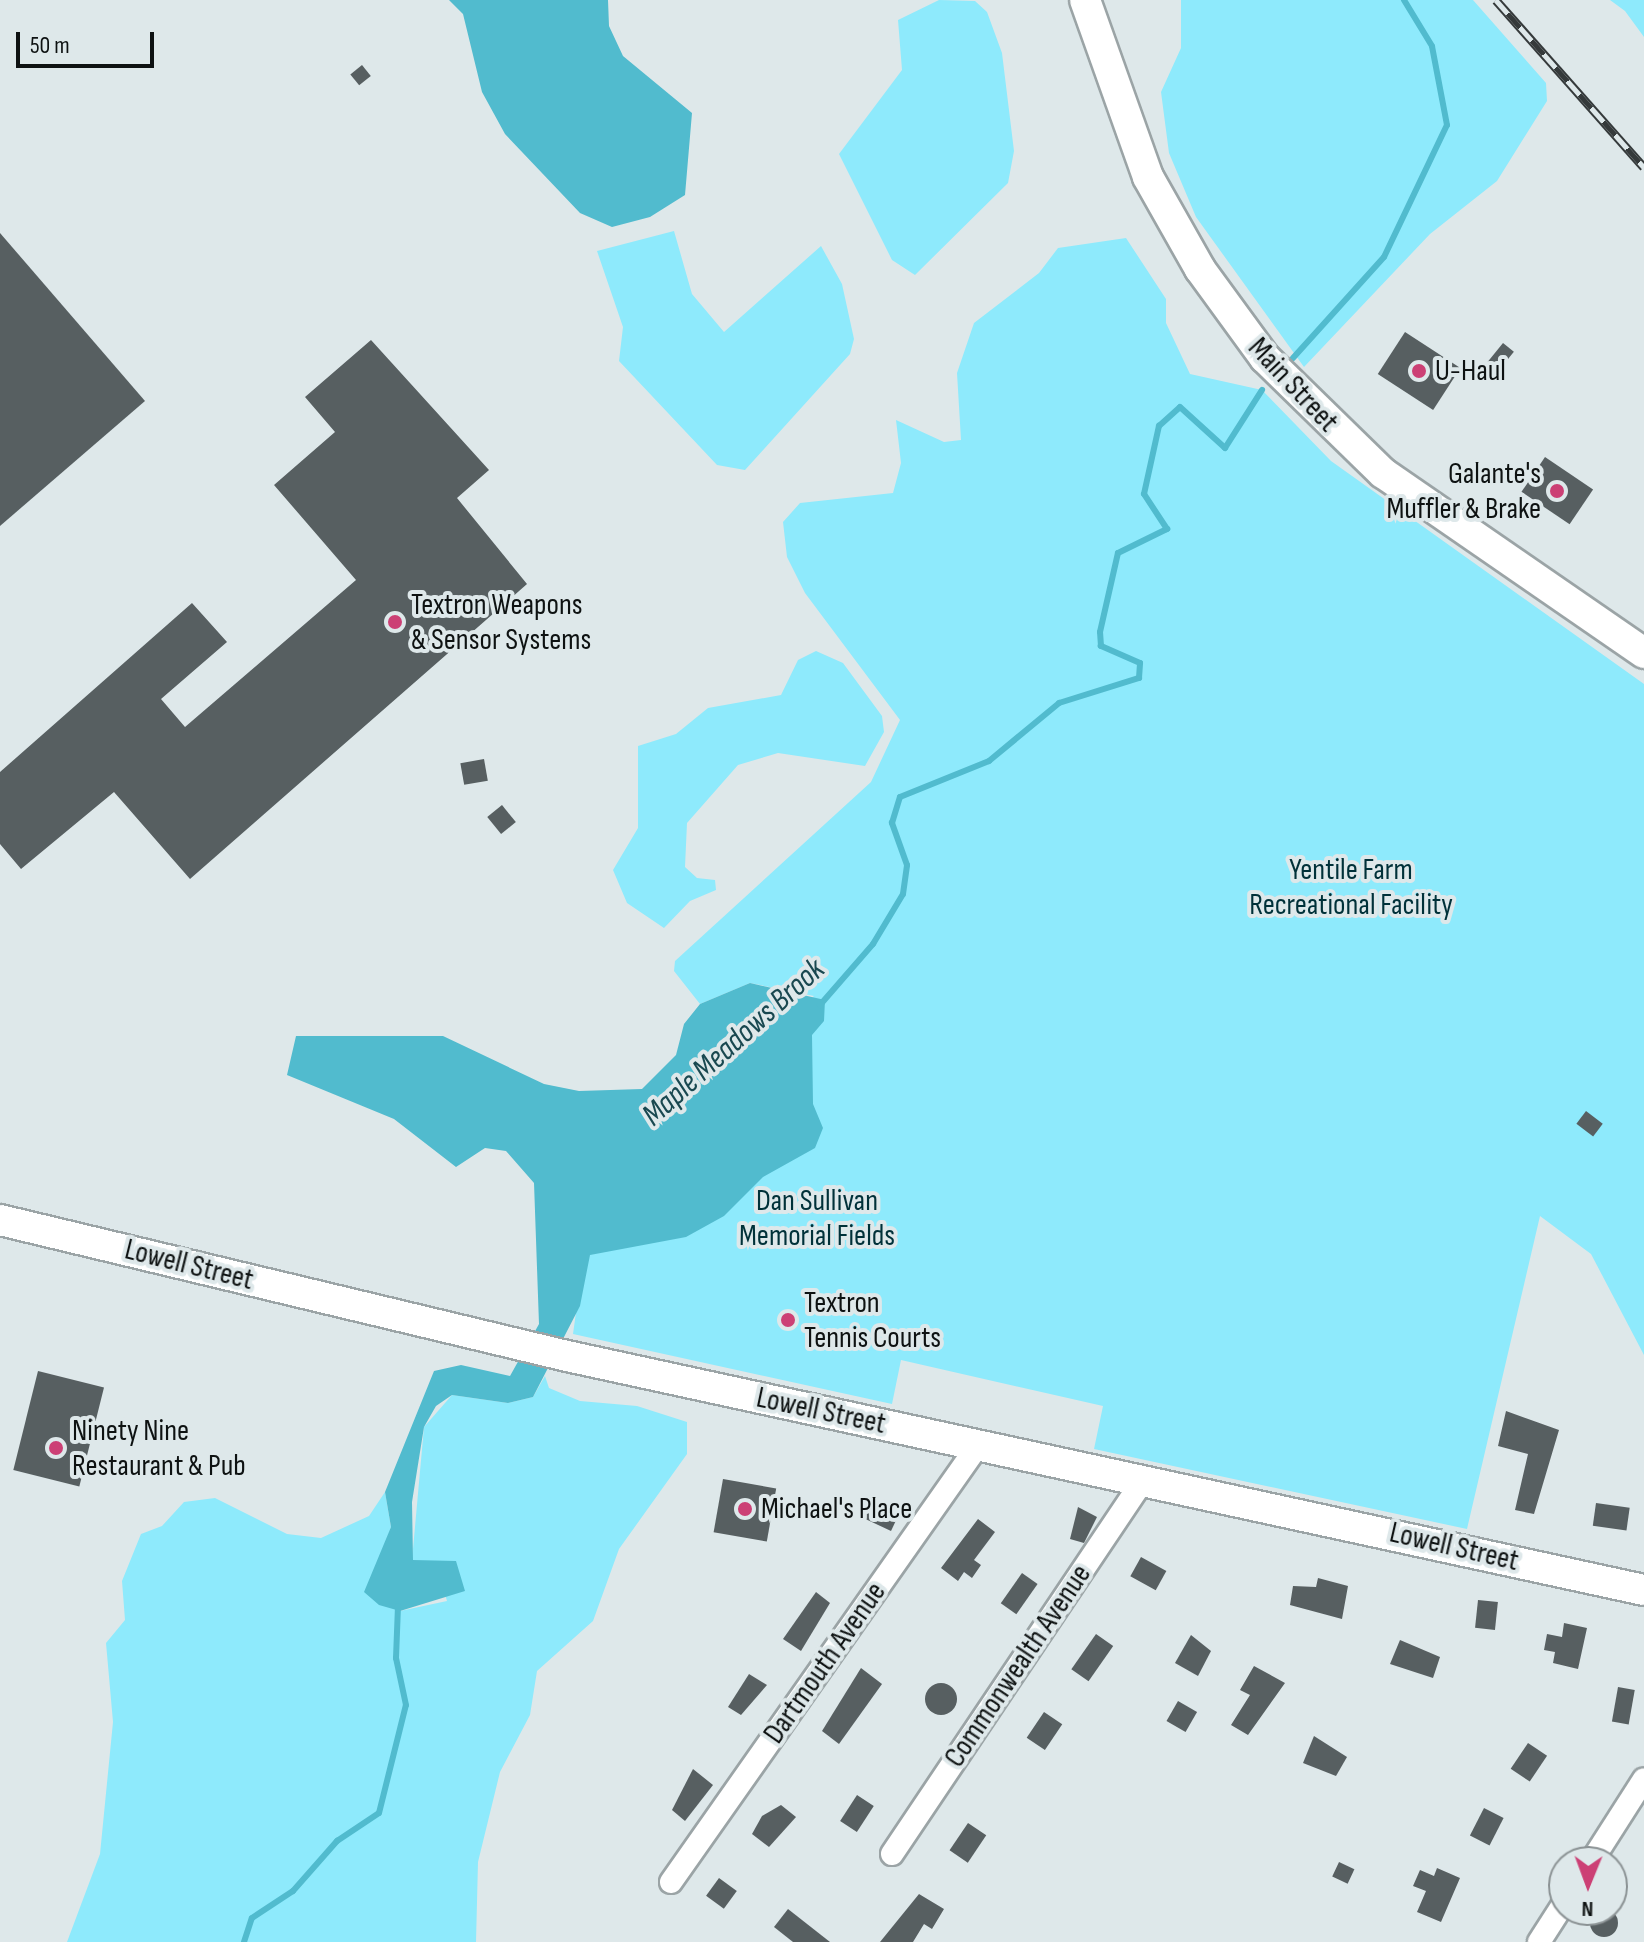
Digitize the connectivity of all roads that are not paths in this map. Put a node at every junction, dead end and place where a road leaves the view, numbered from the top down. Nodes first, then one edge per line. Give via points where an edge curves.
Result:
1 (1085, 0) edge
2 (1644, 653) edge
3 (0, 1220) edge
4 (979, 1444) junction
5 (1145, 1478) junction
6 (1644, 1590) edge
7 (1641, 1791) edge
8 (1602, 1846) edge
9 (892, 1854) dead end
10 (671, 1882) dead end

1 - 2 main road, Main Street via 1154,188 1206,279 1265,358 1389,478
3 - 4 main road, Lowell Street via 518,1345
4 - 5 main road, Lowell Street
4 - 10 street, Dartmouth Avenue
5 - 6 main road, Lowell Street
5 - 9 street, Commonwealth Avenue
7 - 8 street

